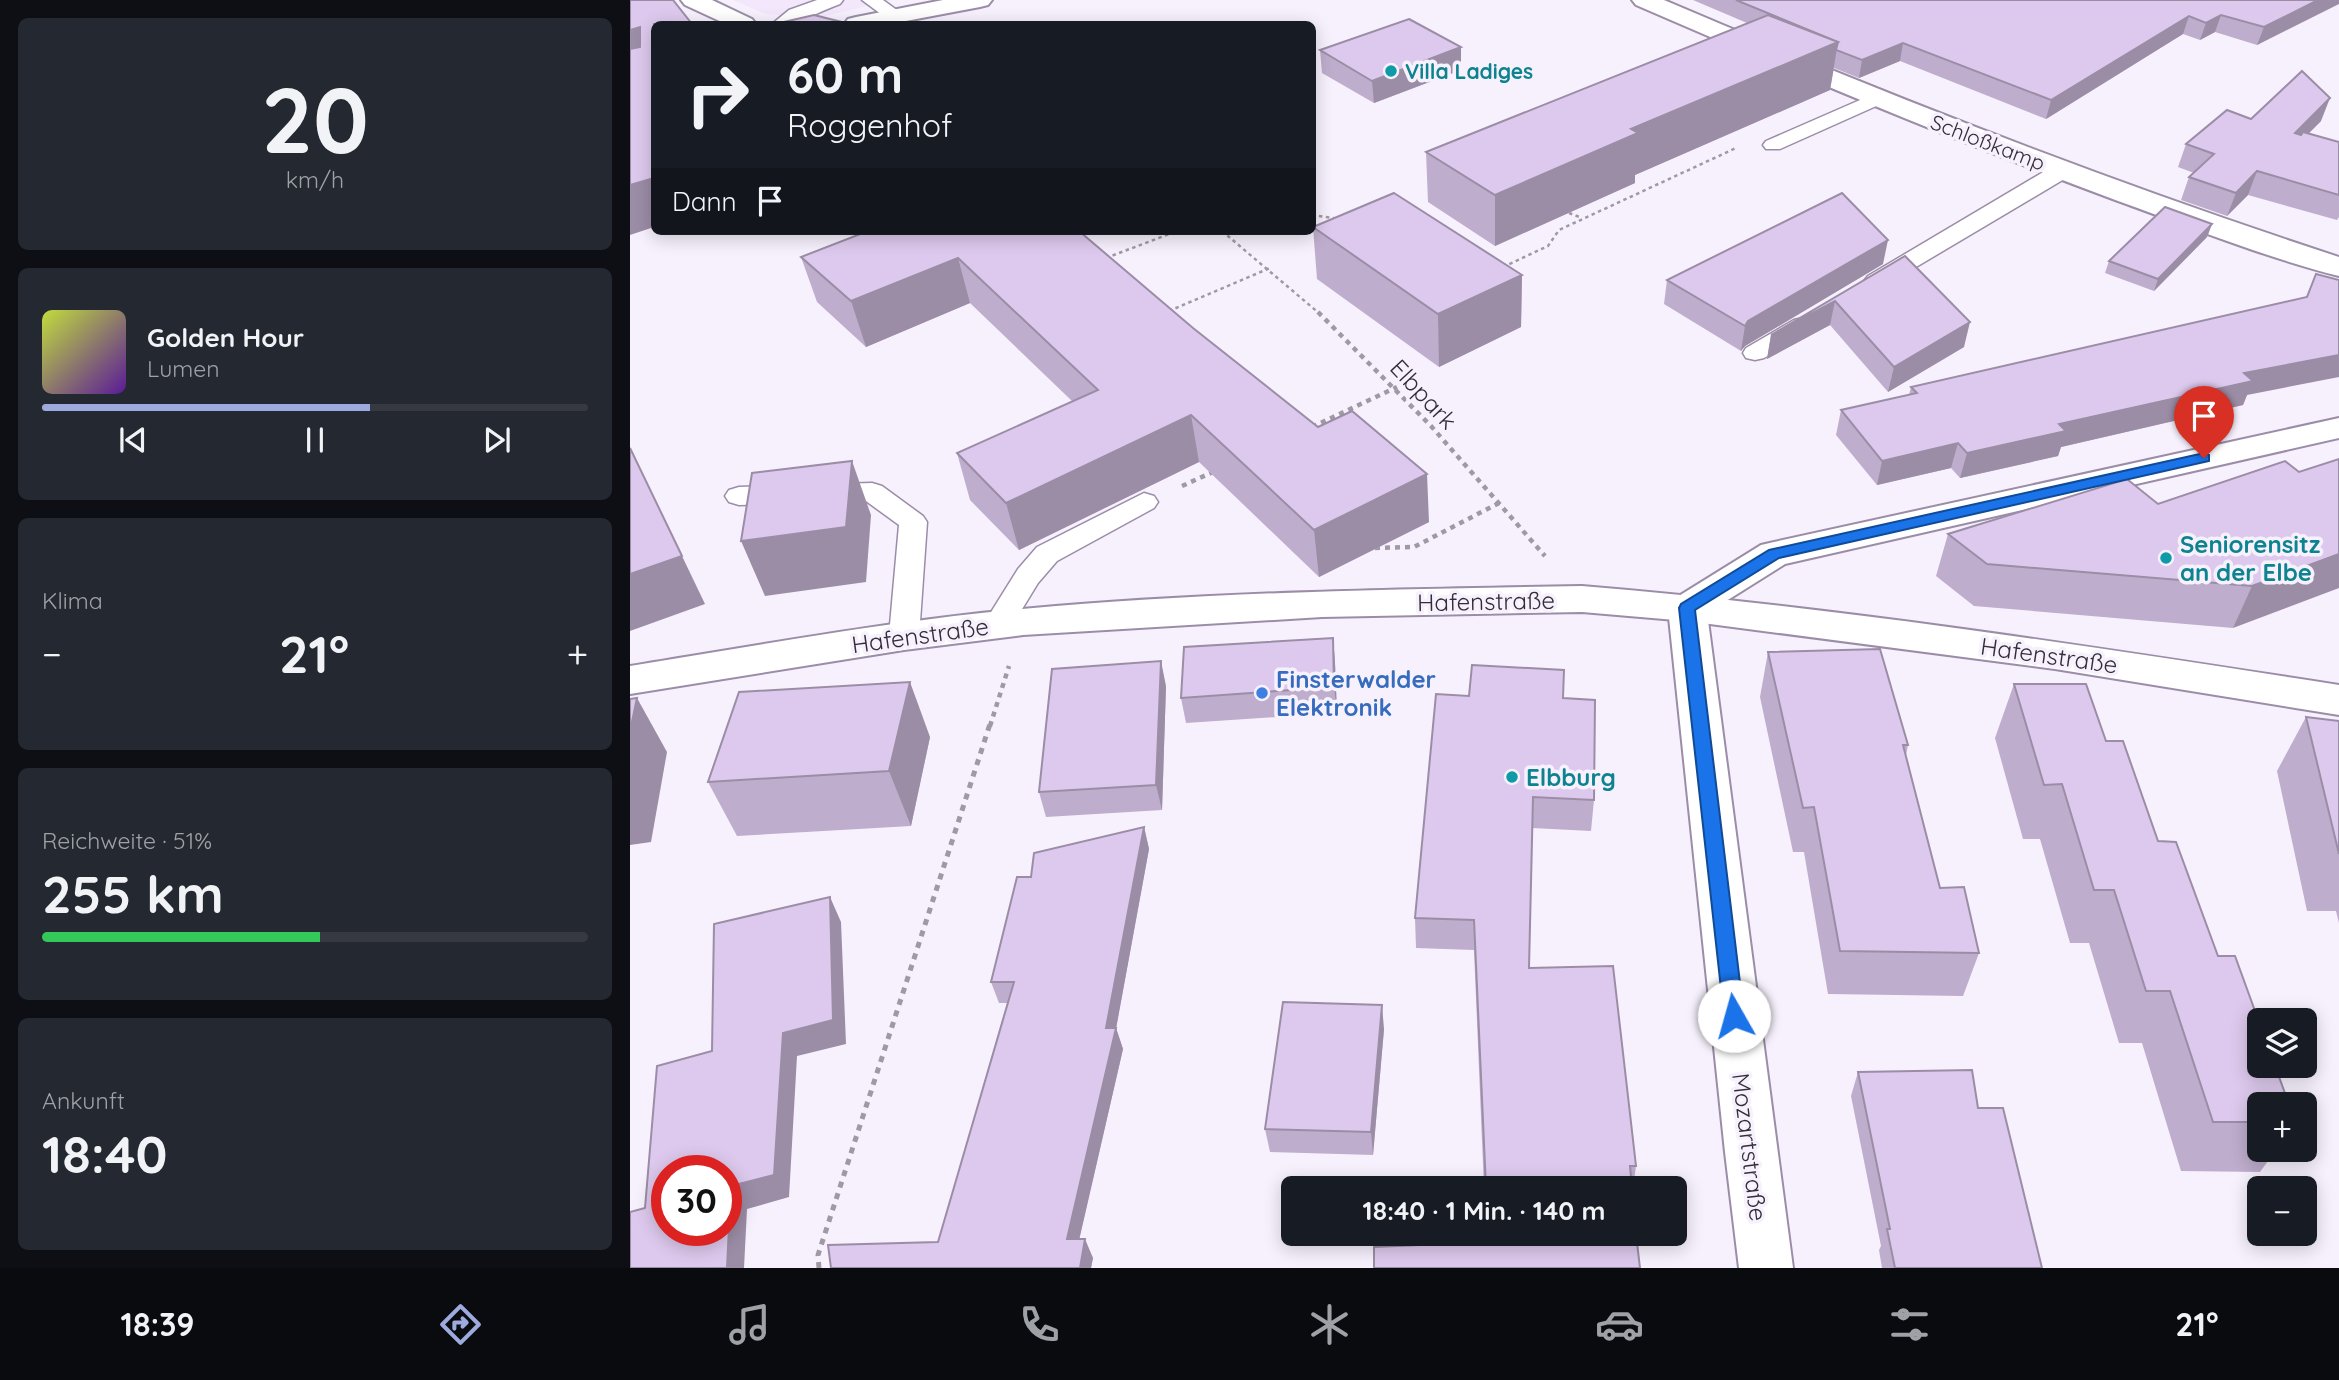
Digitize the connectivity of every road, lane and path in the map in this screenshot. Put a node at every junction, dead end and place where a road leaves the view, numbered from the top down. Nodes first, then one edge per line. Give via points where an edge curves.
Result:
1 (693, 0) edge
2 (834, 0) edge
3 (871, 0) edge
4 (980, 0) edge
5 (1644, 0) edge
6 (896, 16) junction
7 (738, 21) edge
8 (785, 21) edge
9 (871, 21) edge
10 (1876, 99) junction
11 (1744, 144) dead end
12 (1773, 145) dead end
13 (2063, 170) junction
14 (1569, 213) edge
15 (1316, 216) edge
16 (1339, 219) edge
17 (1583, 219) junction
18 (1166, 235) edge
19 (1227, 235) edge
20 (1103, 259) edge
21 (2339, 267) edge
22 (1271, 268) junction
23 (1499, 269) edge
24 (1862, 290) edge
25 (1826, 311) dead end
26 (1165, 313) edge
27 (1755, 353) dead end
28 (1397, 387) junction
29 (1311, 427) edge
30 (2339, 428) edge
31 (1225, 466) edge
32 (1176, 489) dead end
33 (739, 496) dead end
34 (1144, 502) dead end
35 (1499, 503) junction
36 (1375, 548) edge
37 (1582, 600) junction
38 (1687, 608) junction
39 (1010, 623) junction
40 (904, 636) junction
41 (630, 680) edge
42 (2339, 700) edge
43 (819, 1268) edge
44 (1766, 1268) edge

1 - 7 street
2 - 8 lane
3 - 6 lane
4 - 6 street
5 - 10 street, Schloßkamp
6 - 9 street
10 - 12 lane
10 - 13 street, Schloßkamp
11 - 17 path
13 - 21 street, Schloßkamp
13 - 24 lane
14 - 17 path
15 - 16 path
17 - 23 path via 1559,230 1548,246
18 - 20 path
19 - 22 path, Elbpark
22 - 26 path
22 - 28 path, Elbpark
25 - 27 lane
28 - 29 path
28 - 35 path, Elbpark
30 - 38 street via 1774,554
31 - 32 path
33 - 40 lane via 872,492 913,522
34 - 39 lane via 1047,554 1028,576
35 - 36 path via 1414,547
35 - 37 path, Elbpark
37 - 38 street, Hafenstraße
37 - 39 street, Hafenstraße via 1322,604
38 - 42 street, Hafenstraße via 2054,655
38 - 44 street, Mozartstraße
39 - 40 street, Hafenstraße
39 - 43 path via 818,1255
40 - 41 street, Hafenstraße

